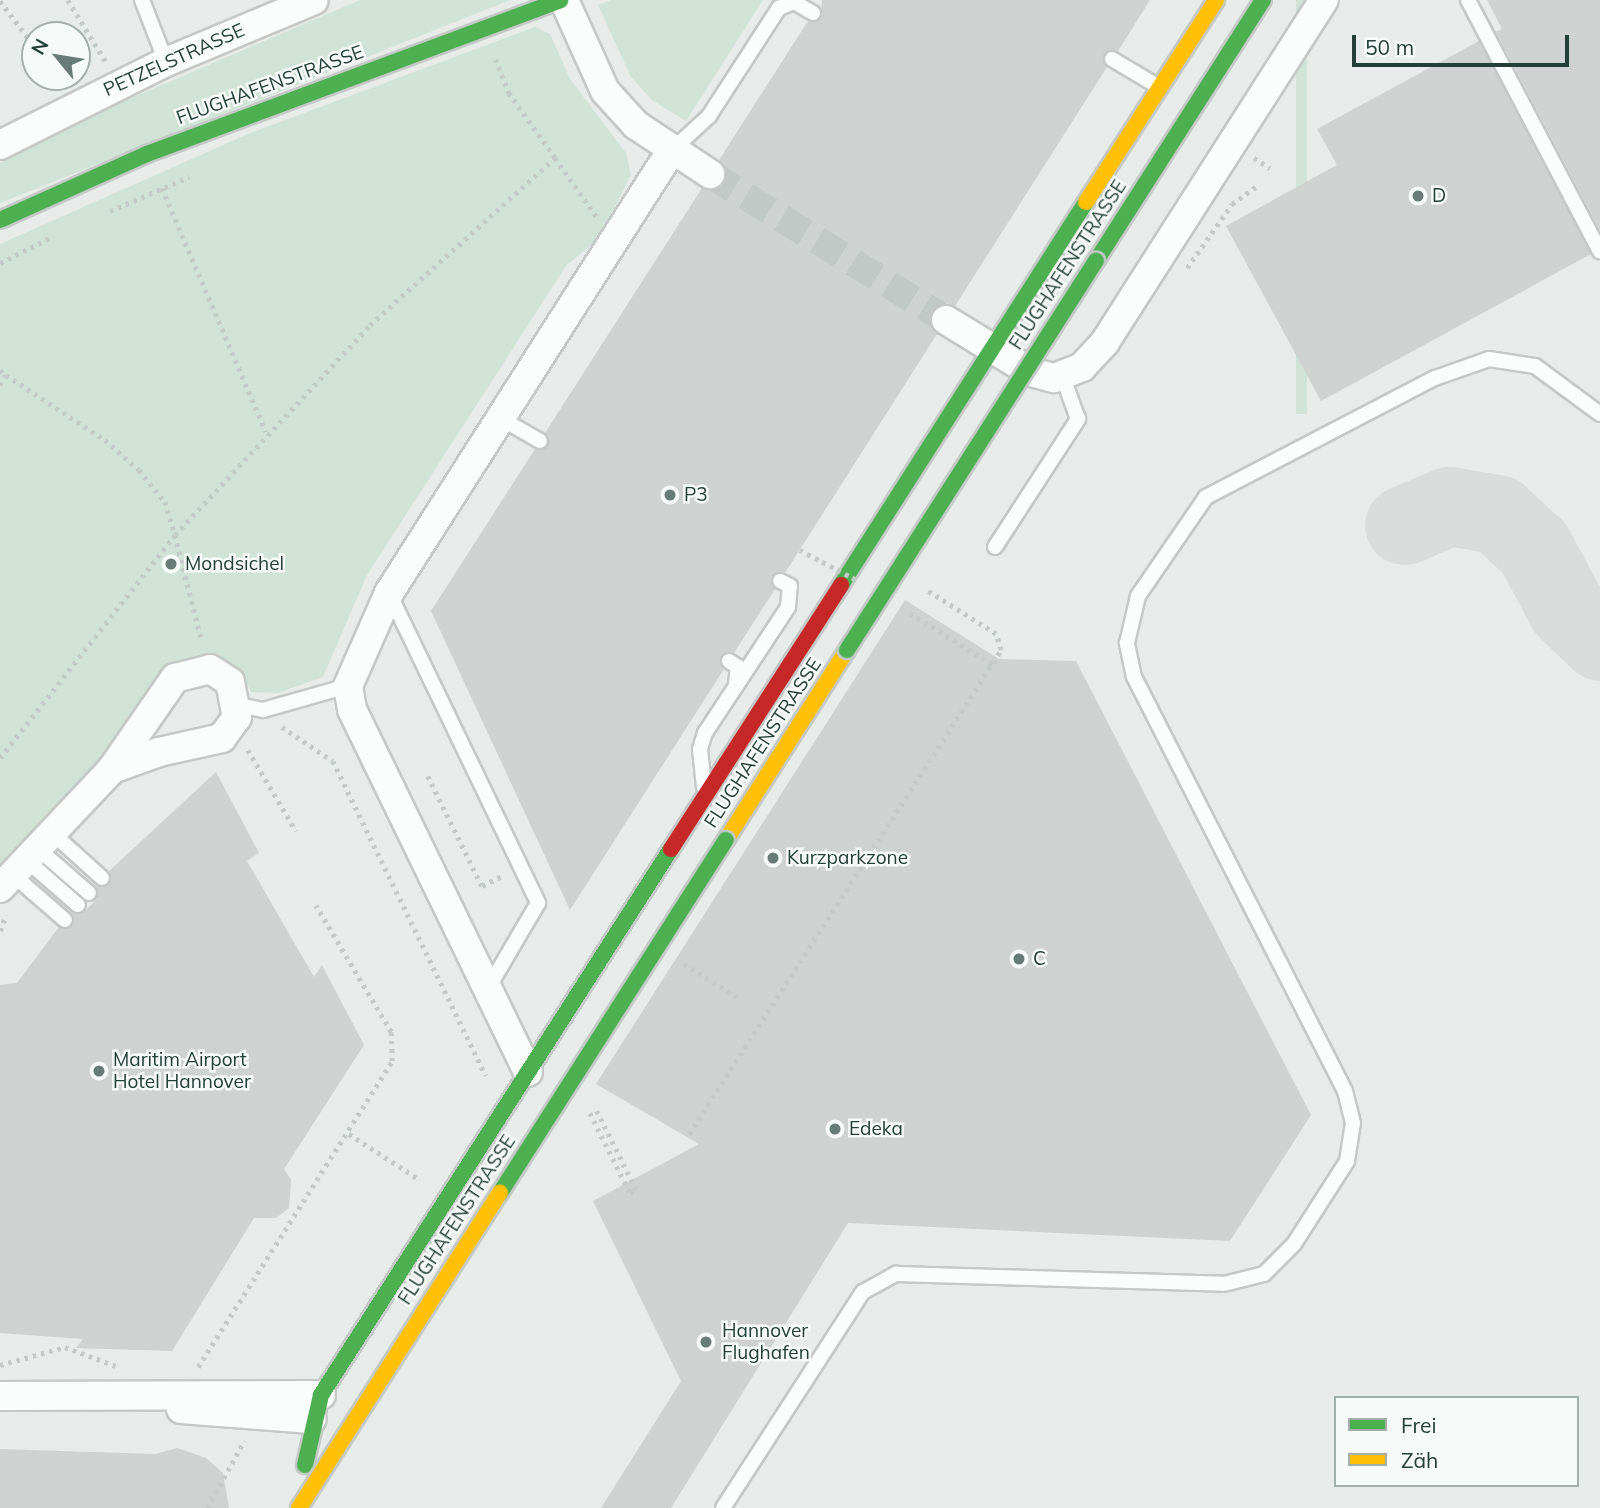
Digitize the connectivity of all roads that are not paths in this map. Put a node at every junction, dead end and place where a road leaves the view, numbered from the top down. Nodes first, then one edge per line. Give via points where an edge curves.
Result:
1 (142, 0) edge
2 (314, 0) edge
3 (562, 0) edge
4 (1216, 0) edge
5 (1263, 0) edge
6 (1324, 0) edge
7 (1468, 0) edge
8 (813, 13) dead end
9 (1112, 59) dead end
10 (166, 62) junction
11 (1160, 87) junction
12 (0, 145) edge
13 (671, 151) junction
14 (710, 174) tunnel mouth
15 (0, 220) edge
16 (1600, 251) edge
17 (946, 320) tunnel mouth
18 (991, 349) junction
19 (1062, 375) junction
20 (1600, 414) edge
21 (500, 418) junction
22 (540, 441) dead end
23 (996, 547) dead end
24 (780, 581) dead end
25 (389, 593) junction
26 (729, 661) dead end
27 (348, 686) junction
28 (736, 686) junction
29 (251, 707) junction
30 (112, 769) junction
31 (705, 795) junction
32 (25, 860) edge
33 (102, 878) dead end
34 (89, 893) dead end
35 (78, 905) dead end
36 (65, 920) dead end
37 (486, 991) junction
38 (528, 1072) junction
39 (0, 1395) edge
40 (317, 1407) junction
41 (305, 1465) dead end
42 (299, 1508) edge
43 (723, 1508) edge

1 - 10 lane
2 - 10 street, PETZELSTRASSE
3 - 13 street via 605,91 636,125
3 - 15 main road, FLUGHAFENSTRASSE via 147,153
4 - 11 main road, FLUGHAFENSTRASSE
5 - 42 main road, FLUGHAFENSTRASSE, bridge
6 - 19 street via 1105,342 1082,367
7 - 16 lane
8 - 13 lane via 794,2 779,8 709,116
9 - 11 lane
10 - 12 street, PETZELSTRASSE
11 - 18 main road, FLUGHAFENSTRASSE
13 - 14 street
13 - 21 street
17 - 18 street
18 - 19 street via 1031,372
18 - 31 main road, FLUGHAFENSTRASSE
19 - 23 lane via 1078,419
20 - 43 lane via 1535,366 1489,359 1435,378 1206,497 1138,596 1127,643 1134,677 1345,1091 1353,1123 1347,1161 1294,1244 1264,1274 1224,1284 897,1274 863,1292
21 - 22 lane
21 - 25 street
24 - 28 lane via 790,586 788,607
25 - 27 street
25 - 37 lane via 538,904
26 - 28 lane via 738,667
27 - 29 lane
27 - 37 street via 352,709
28 - 31 lane via 700,749
29 - 30 street via 222,738 159,752
29 - 30 street via 221,674 186,671 166,688
30 - 32 street
31 - 38 main road, FLUGHAFENSTRASSE
32 - 33 lane
32 - 34 lane
32 - 35 lane
32 - 36 lane
37 - 38 street
38 - 40 main road, FLUGHAFENSTRASSE
39 - 40 street via 145,1398 189,1411
40 - 41 main road, FLUGHAFENSTRASSE

